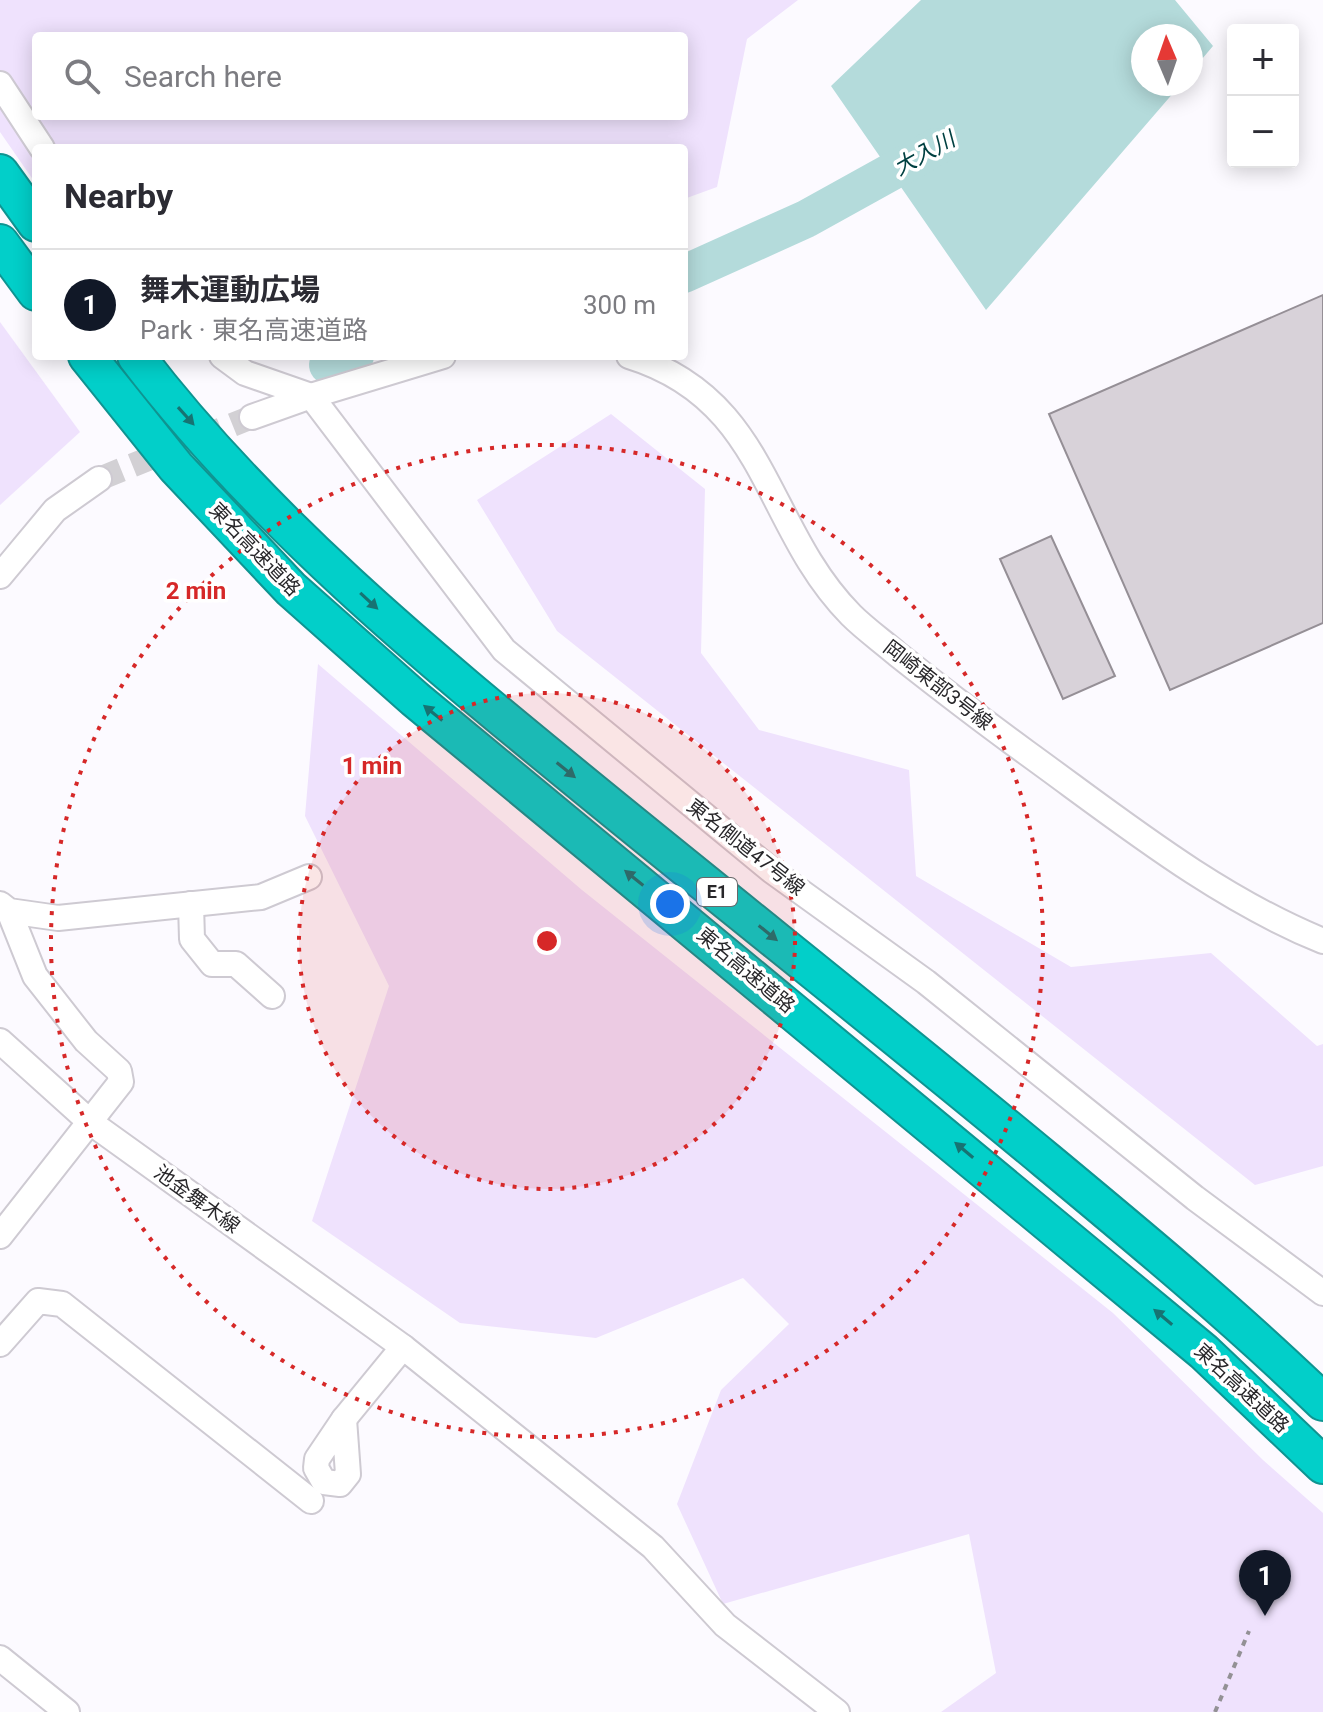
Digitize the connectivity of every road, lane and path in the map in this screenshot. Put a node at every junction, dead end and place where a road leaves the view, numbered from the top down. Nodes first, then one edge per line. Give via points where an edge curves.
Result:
1 (0, 84) edge
2 (39, 144) edge
3 (0, 173) edge
4 (32, 217) edge
5 (0, 243) edge
6 (32, 287) edge
7 (90, 360) edge
8 (139, 360) edge
9 (227, 360) edge
10 (430, 360) edge
11 (642, 360) edge
12 (311, 396) junction
13 (252, 417) tunnel mouth
14 (99, 479) tunnel mouth
15 (0, 576) edge
16 (309, 877) dead end
17 (191, 904) junction
18 (5, 908) edge
19 (1323, 941) edge
20 (272, 996) dead end
21 (0, 1041) edge
22 (90, 1122) junction
23 (0, 1236) edge
24 (1323, 1293) edge
25 (0, 1344) edge
26 (403, 1347) junction
27 (1323, 1402) edge
28 (344, 1419) dead end
29 (1323, 1465) edge
30 (311, 1501) dead end
31 (1249, 1631) dead end
32 (0, 1658) edge
33 (67, 1712) edge
34 (837, 1712) edge
35 (1215, 1712) edge

1 - 2 street
3 - 4 highway
5 - 6 highway
29 -> 7 highway, 東名高速道路 / E1 via 1204,1352 415,699 291,589 176,467
8 -> 27 highway, 東名高速道路 / E1 via 263,502 381,612 514,728 1174,1266
9 - 12 street via 245,373
10 - 12 street
11 - 19 street, 岡崎東部3号線 via 695,387 729,420 815,571 851,615 950,697 1166,854
12 - 13 street
12 - 24 street, 東名側道47号線 via 504,650 772,871 926,982 1195,1198
14 - 15 street via 55,510
16 - 17 street via 261,897
17 - 18 street via 58,918
17 - 20 street via 192,939 212,964 236,964
18 - 22 street via 35,976 86,1041 119,1071 121,1082
21 - 22 street, 池金舞木線
22 - 23 street
22 - 26 street, 池金舞木線
25 - 30 street via 38,1301 62,1304
26 - 28 street
26 - 34 street, 池金舞木線 via 653,1547 725,1625
31 - 35 path
32 - 33 street

